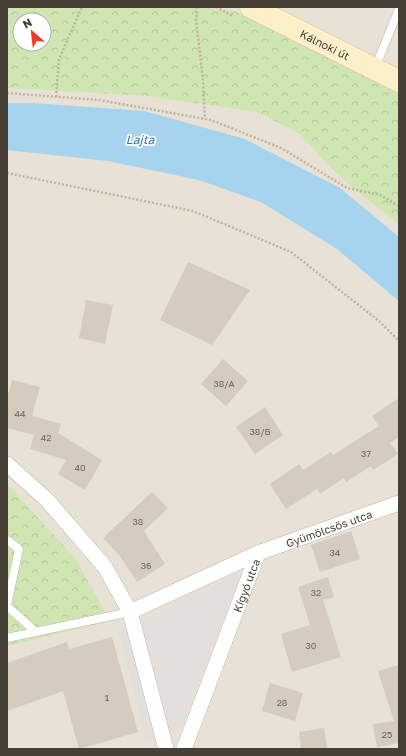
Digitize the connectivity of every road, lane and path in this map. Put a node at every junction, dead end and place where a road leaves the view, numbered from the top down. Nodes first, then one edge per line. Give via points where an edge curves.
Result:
1 (82, 7) edge
2 (197, 7) edge
3 (251, 7) edge
4 (399, 9) edge
5 (375, 68) junction
6 (399, 81) edge
7 (7, 93) edge
8 (56, 97) junction
9 (205, 119) junction
10 (7, 173) edge
11 (399, 206) edge
12 (399, 341) edge
13 (7, 464) edge
14 (399, 503) edge
15 (7, 540) edge
16 (258, 553) junction
17 (7, 606) edge
18 (130, 612) junction
19 (36, 632) junction
20 (7, 638) edge
21 (166, 749) edge
22 (184, 749) edge

1 - 8 path via 59,59
2 - 9 path
3 - 5 street, Kálnoki út
4 - 5 lane
5 - 6 street, Kálnoki út
7 - 8 path
8 - 9 path via 99,100
9 - 11 path via 281,148 347,188 380,196
10 - 12 path via 193,211 291,252 379,321
13 - 18 street via 46,500 83,540 105,567
14 - 16 street, Gyümölcsös utca
15 - 17 lane via 19,549
16 - 18 street, Kígyó utca
16 - 22 street, Kígyó utca
17 - 19 lane
18 - 19 lane
18 - 21 street
19 - 20 lane

